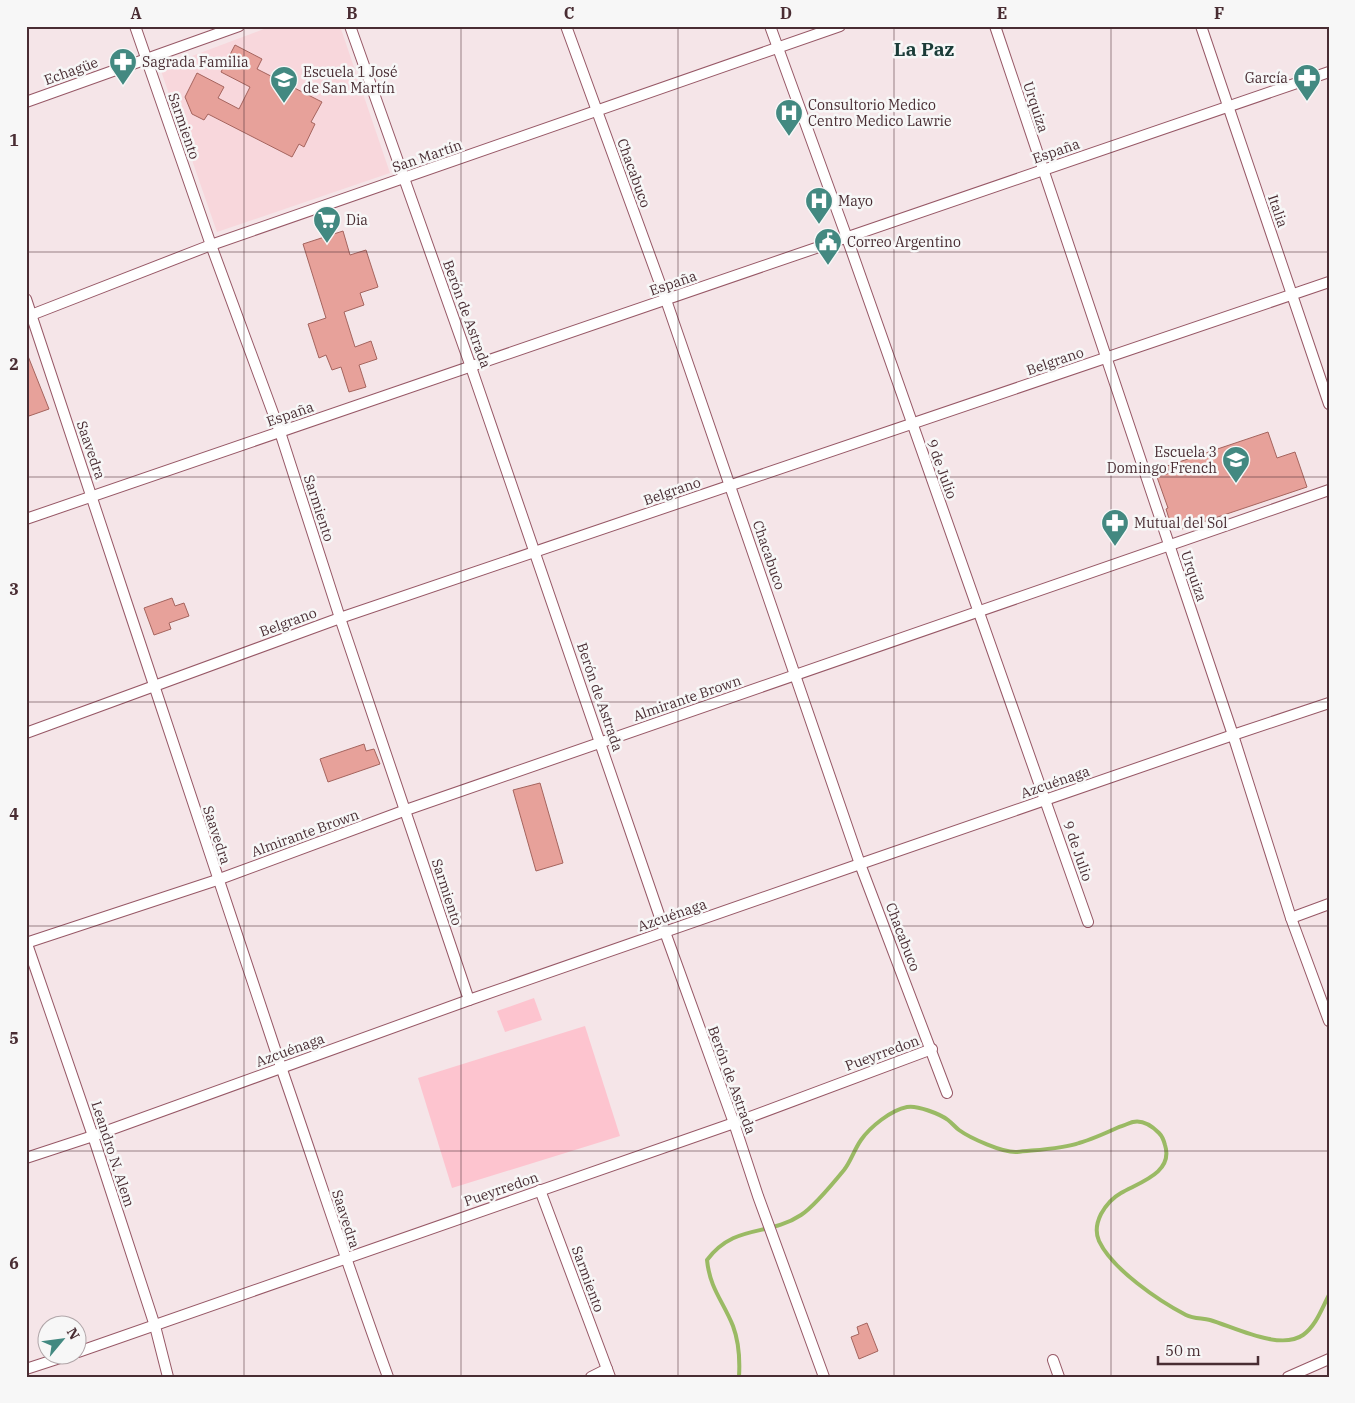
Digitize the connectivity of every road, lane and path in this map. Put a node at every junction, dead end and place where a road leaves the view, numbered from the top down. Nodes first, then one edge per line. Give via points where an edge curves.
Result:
1 (135, 26) edge
2 (239, 26) edge
3 (350, 26) edge
4 (566, 26) edge
5 (770, 26) edge
6 (840, 26) edge
7 (995, 26) edge
8 (1201, 26) edge
9 (778, 48) junction
10 (146, 59) junction
11 (1329, 72) edge
12 (26, 102) edge
13 (1228, 106) junction
14 (597, 111) junction
15 (1043, 171) junction
16 (404, 178) junction
17 (847, 238) junction
18 (212, 245) junction
19 (1329, 282) edge
20 (1292, 295) junction
21 (26, 299) edge
22 (666, 300) junction
23 (29, 316) edge
24 (1106, 358) junction
25 (471, 366) junction
26 (1329, 404) edge
27 (911, 424) junction
28 (280, 432) junction
29 (731, 485) junction
30 (1329, 490) edge
31 (93, 496) junction
32 (26, 519) edge
33 (1170, 545) junction
34 (534, 552) junction
35 (978, 612) junction
36 (340, 618) junction
37 (796, 674) junction
38 (154, 686) junction
39 (1329, 704) edge
40 (26, 733) edge
41 (1233, 735) junction
42 (601, 743) junction
43 (1046, 800) junction
44 (406, 810) junction
45 (860, 864) junction
46 (218, 880) junction
47 (1329, 904) edge
48 (1291, 918) junction
49 (1088, 922) dead end
50 (665, 932) junction
51 (26, 943) edge
52 (469, 1000) junction
53 (1329, 1021) edge
54 (932, 1049) junction
55 (281, 1067) junction
56 (947, 1093) dead end
57 (734, 1123) junction
58 (93, 1136) junction
59 (26, 1158) edge
60 (540, 1190) junction
61 (345, 1258) junction
62 (155, 1326) junction
63 (88, 1349) edge
64 (1329, 1359) edge
65 (1053, 1360) dead end
66 (38, 1365) edge
67 (26, 1369) edge
68 (608, 1373) edge
69 (168, 1377) edge
70 (388, 1377) edge
71 (591, 1377) edge
72 (824, 1377) edge
73 (1059, 1377) edge
74 (1288, 1377) edge

1 - 10 street, Sarmiento
2 - 10 street, Echagüe
3 - 16 street, Berón de Astrada
4 - 14 street, Chacabuco
5 - 9 street, 9 de Julio
6 - 9 street, San Martín
7 - 15 street, Urquiza
8 - 13 street, Italia
9 - 14 street, San Martín
9 - 17 street, 9 de Julio
10 - 12 street, Echagüe
10 - 18 street, Sarmiento
11 - 13 street, España
13 - 15 street, España
13 - 20 street, Italia
14 - 16 street, San Martín
14 - 22 street, Chacabuco
15 - 17 street, España
15 - 24 street, Urquiza
16 - 18 street, San Martín
16 - 25 street, Berón de Astrada
17 - 22 street, España
17 - 27 street, 9 de Julio
18 - 23 street, San Martín
18 - 28 street, Sarmiento
19 - 20 street, Belgrano
20 - 24 street, Belgrano
20 - 26 street, Italia
21 - 23 street, Saavedra
22 - 25 street, España
22 - 29 street, Chacabuco
23 - 31 street, Saavedra
24 - 27 street, Belgrano
24 - 33 street, Urquiza
25 - 28 street, España
25 - 34 street, Berón de Astrada
27 - 29 street, Belgrano
27 - 35 street, 9 de Julio
28 - 31 street, España
28 - 36 street, Sarmiento
29 - 34 street, Belgrano
29 - 37 street, Chacabuco
30 - 33 street, Almirante Brown
31 - 32 street, España
31 - 38 street, Saavedra
33 - 35 street, Almirante Brown
33 - 41 street, Urquiza
34 - 36 street, Belgrano
34 - 42 street, Berón de Astrada
35 - 37 street, Almirante Brown
35 - 43 street, 9 de Julio
36 - 38 street, Belgrano
36 - 44 street, Sarmiento
37 - 42 street, Almirante Brown
37 - 45 street, Chacabuco
38 - 40 street, Belgrano
38 - 46 street, Saavedra
39 - 41 street, Azcuénaga
41 - 43 street, Azcuénaga
41 - 48 street, Urquiza
42 - 44 street, Almirante Brown
42 - 50 street, Berón de Astrada
43 - 45 street, Azcuénaga
43 - 49 street, 9 de Julio
44 - 46 street, Almirante Brown
44 - 52 street, Sarmiento
45 - 50 street, Azcuénaga
45 - 54 street, Chacabuco
46 - 51 street, Almirante Brown
46 - 55 street, Saavedra
47 - 48 street
48 - 53 street, Urquiza
50 - 52 street, Azcuénaga
50 - 57 street, Berón de Astrada
51 - 58 street, Leandro N. Alem
52 - 55 street, Azcuénaga
54 - 56 street, Chacabuco
54 - 57 street, Pueyrredon
55 - 58 street, Azcuénaga
55 - 61 street, Saavedra
57 - 60 street, Pueyrredon
57 - 72 street, Berón de Astrada
58 - 59 street, Azcuénaga
58 - 62 street, Leandro N. Alem
60 - 61 street, Pueyrredon
60 - 68 street, Sarmiento
61 - 62 street, Pueyrredon
61 - 70 street, Saavedra
62 - 63 street, Pueyrredon
62 - 69 street, Leandro N. Alem
64 - 74 street
65 - 73 street
66 - 67 street
68 - 71 street

